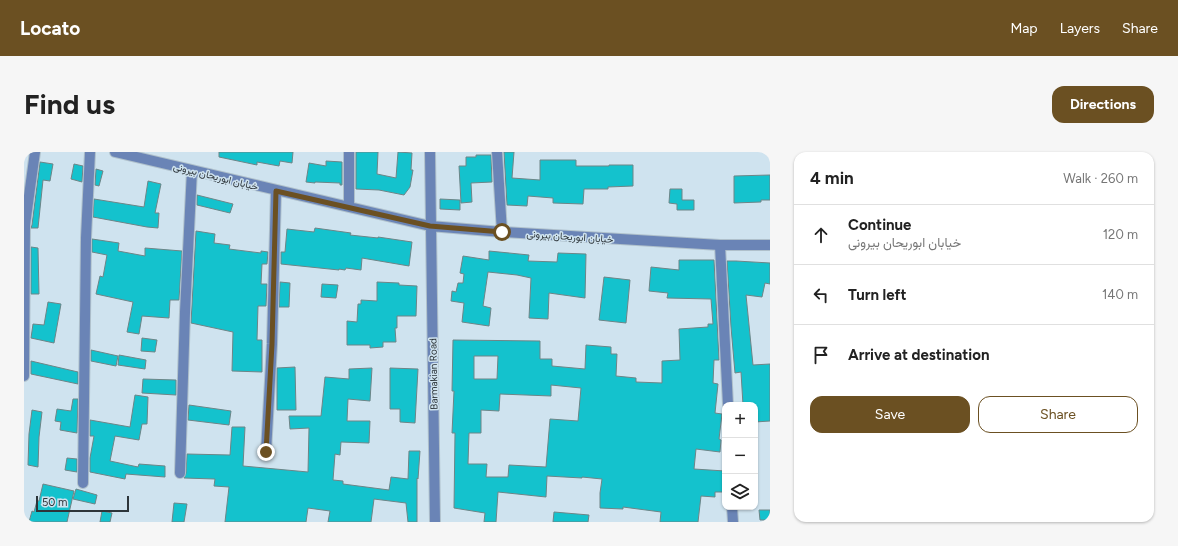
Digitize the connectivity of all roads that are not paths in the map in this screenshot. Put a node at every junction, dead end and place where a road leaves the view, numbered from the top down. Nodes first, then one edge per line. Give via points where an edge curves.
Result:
1 (35, 152) edge
2 (90, 152) edge
3 (114, 152) edge
4 (349, 152) edge
5 (430, 152) edge
6 (497, 152) edge
7 (192, 170) junction
8 (276, 191) junction
9 (349, 207) junction
10 (430, 226) junction
11 (502, 232) junction
12 (720, 245) junction
13 (770, 245) edge
14 (24, 376) edge
15 (728, 402) edge
16 (266, 452) dead end
17 (180, 473) dead end
18 (83, 483) dead end
19 (732, 510) edge
20 (435, 522) edge
21 (733, 522) edge

1 - 14 street via 25,225
2 - 18 street via 86,238
3 - 7 street, خیابان ابوریحان بیرونی
4 - 9 street
5 - 10 street, Barmakian Road
6 - 11 street
7 - 8 street, خیابان ابوریحان بیرونی
7 - 17 street
8 - 9 street, خیابان ابوریحان بیرونی
8 - 16 street
9 - 10 street, خیابان ابوریحان بیرونی
10 - 11 street, خیابان ابوریحان بیرونی
10 - 20 street, Barmakian Road
11 - 12 street, خیابان ابوریحان بیرونی
12 - 13 street, خیابان ابوریحان بیرونی
12 - 15 street
19 - 21 street

